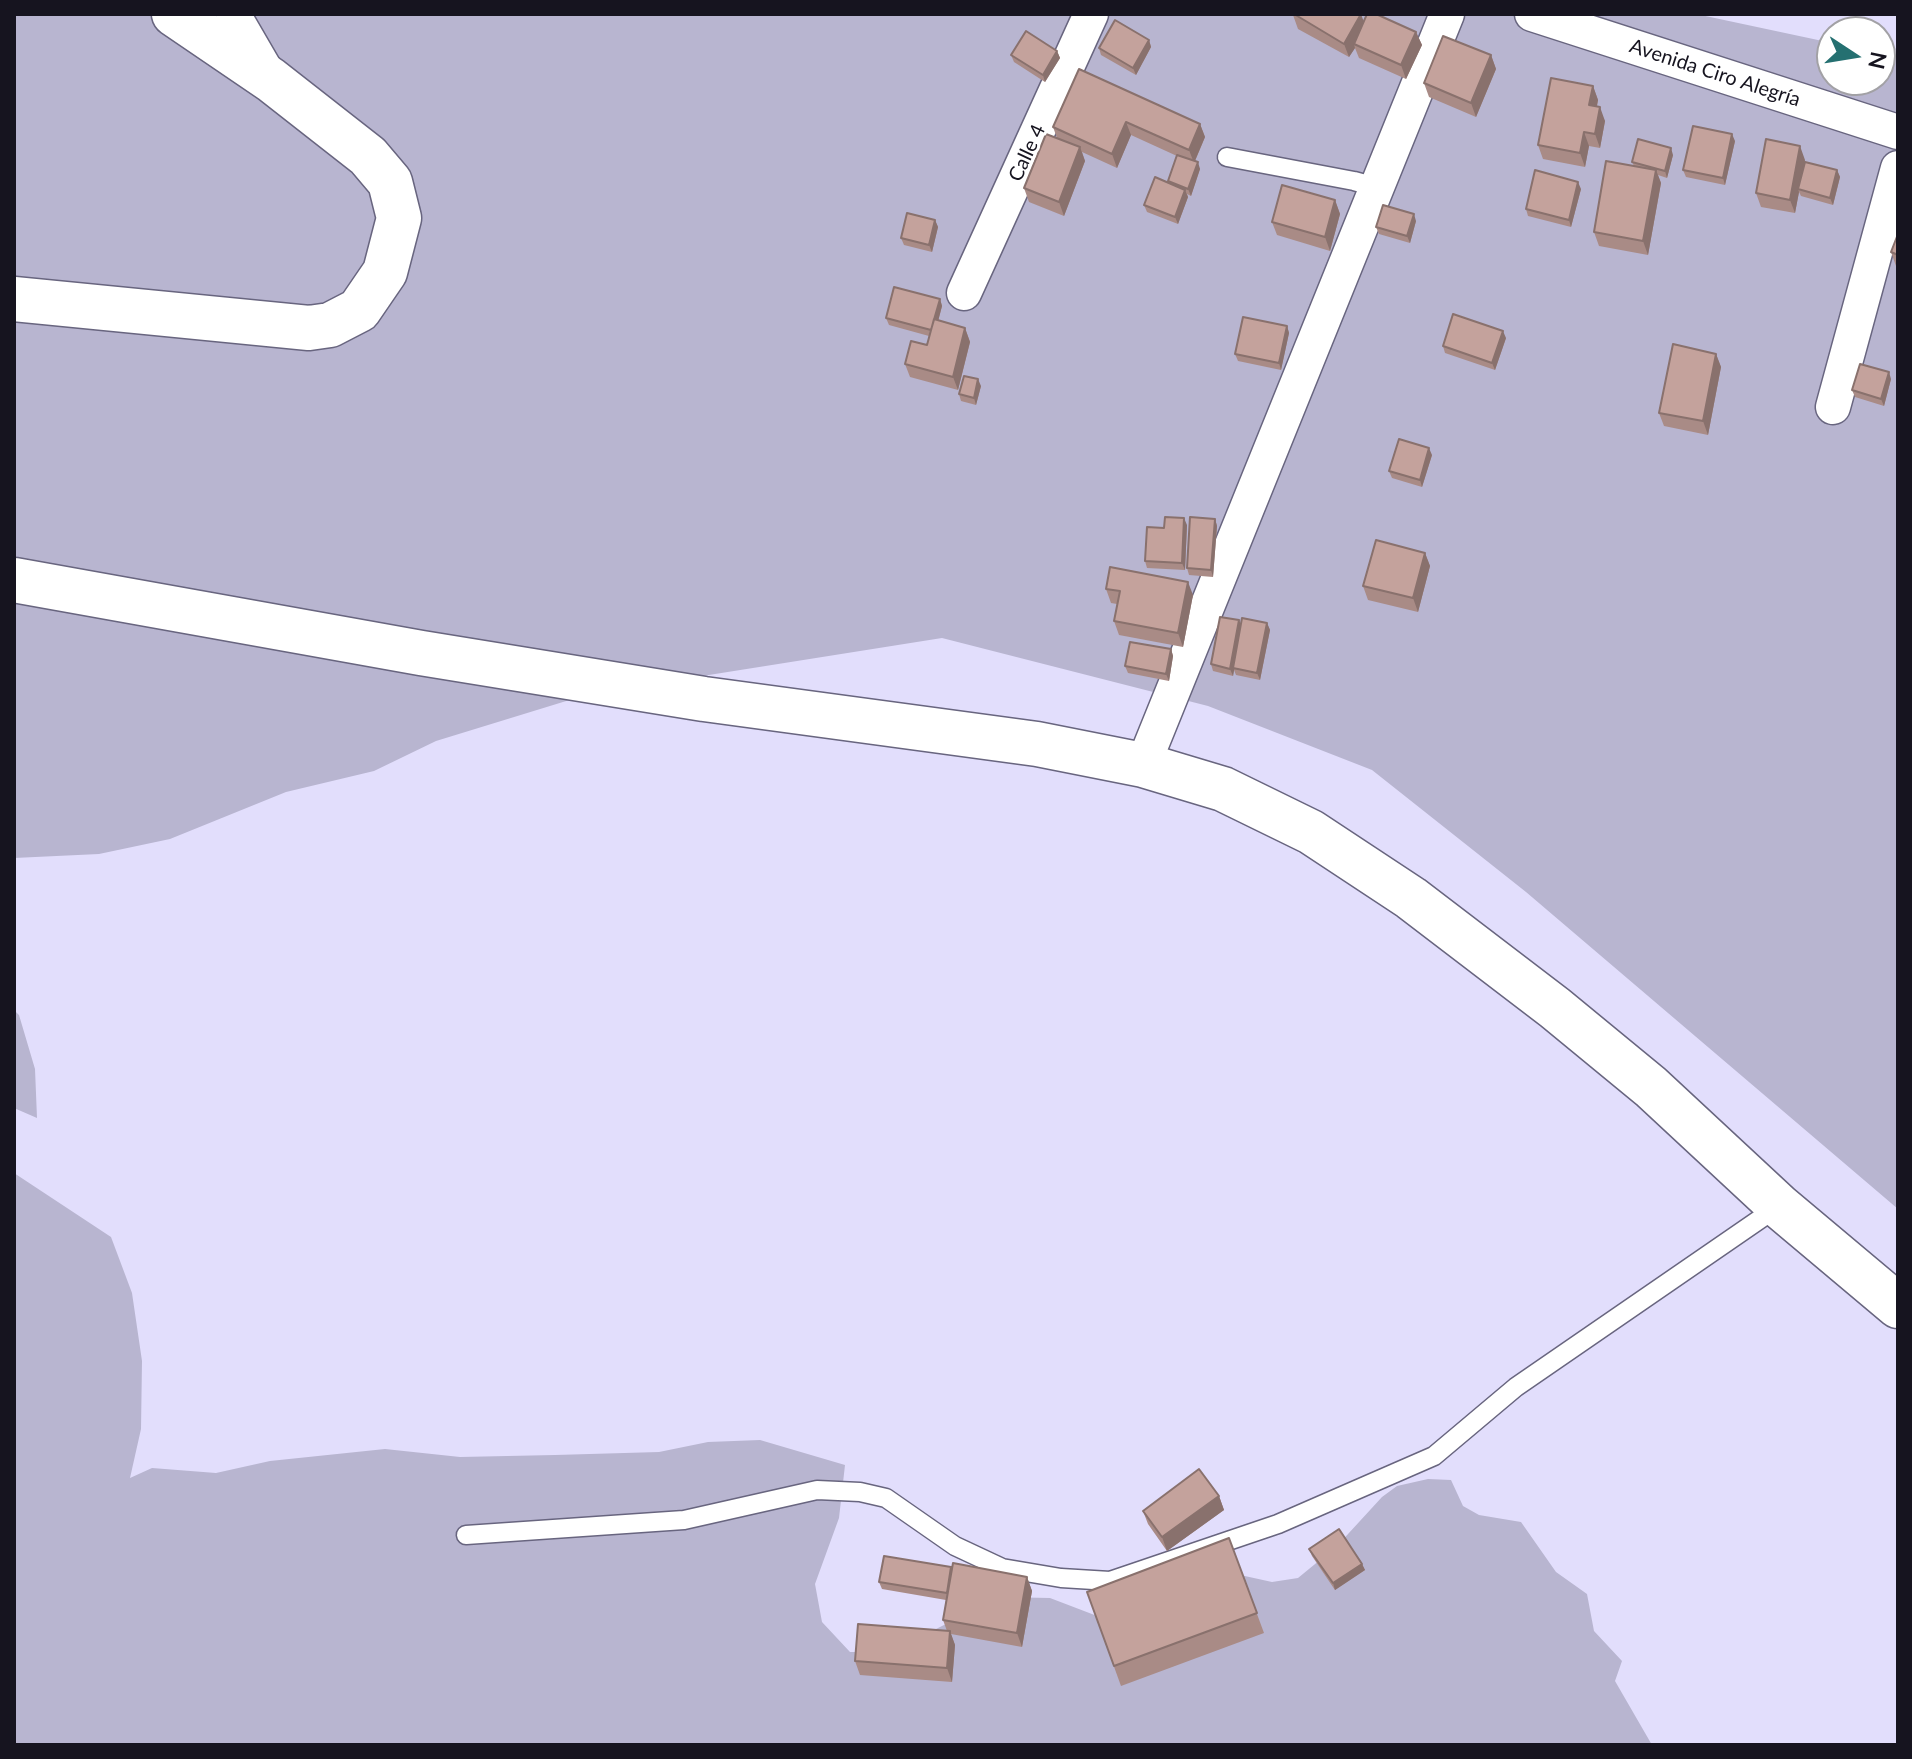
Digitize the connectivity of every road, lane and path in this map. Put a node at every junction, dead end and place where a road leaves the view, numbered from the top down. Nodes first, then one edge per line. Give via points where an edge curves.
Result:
1 (174, 14) edge
2 (233, 14) edge
3 (1091, 14) edge
4 (1447, 14) edge
5 (1532, 14) edge
6 (271, 80) junction
7 (1898, 132) edge
8 (1227, 157) dead end
9 (1898, 168) edge
10 (1376, 187) junction
11 (964, 293) dead end
12 (14, 299) edge
13 (1833, 407) dead end
14 (14, 580) edge
15 (1143, 765) junction
16 (1779, 1206) junction
17 (1898, 1306) edge
18 (466, 1535) dead end

1 - 6 street
2 - 6 street
3 - 11 street, Calle 4
4 - 10 street
5 - 7 street, Avenida Ciro Alegría
6 - 12 street via 368,156 390,182 399,218 385,272 359,310 330,325 309,328
8 - 10 lane
9 - 13 street
10 - 15 street
14 - 15 street via 437,656 1037,744
15 - 16 street via 1223,789 1311,832 1411,898 1651,1087
16 - 17 street
16 - 18 lane via 1516,1387 1434,1456 1278,1524 1110,1581 1002,1568 955,1546 886,1498 860,1492 817,1490 684,1520

